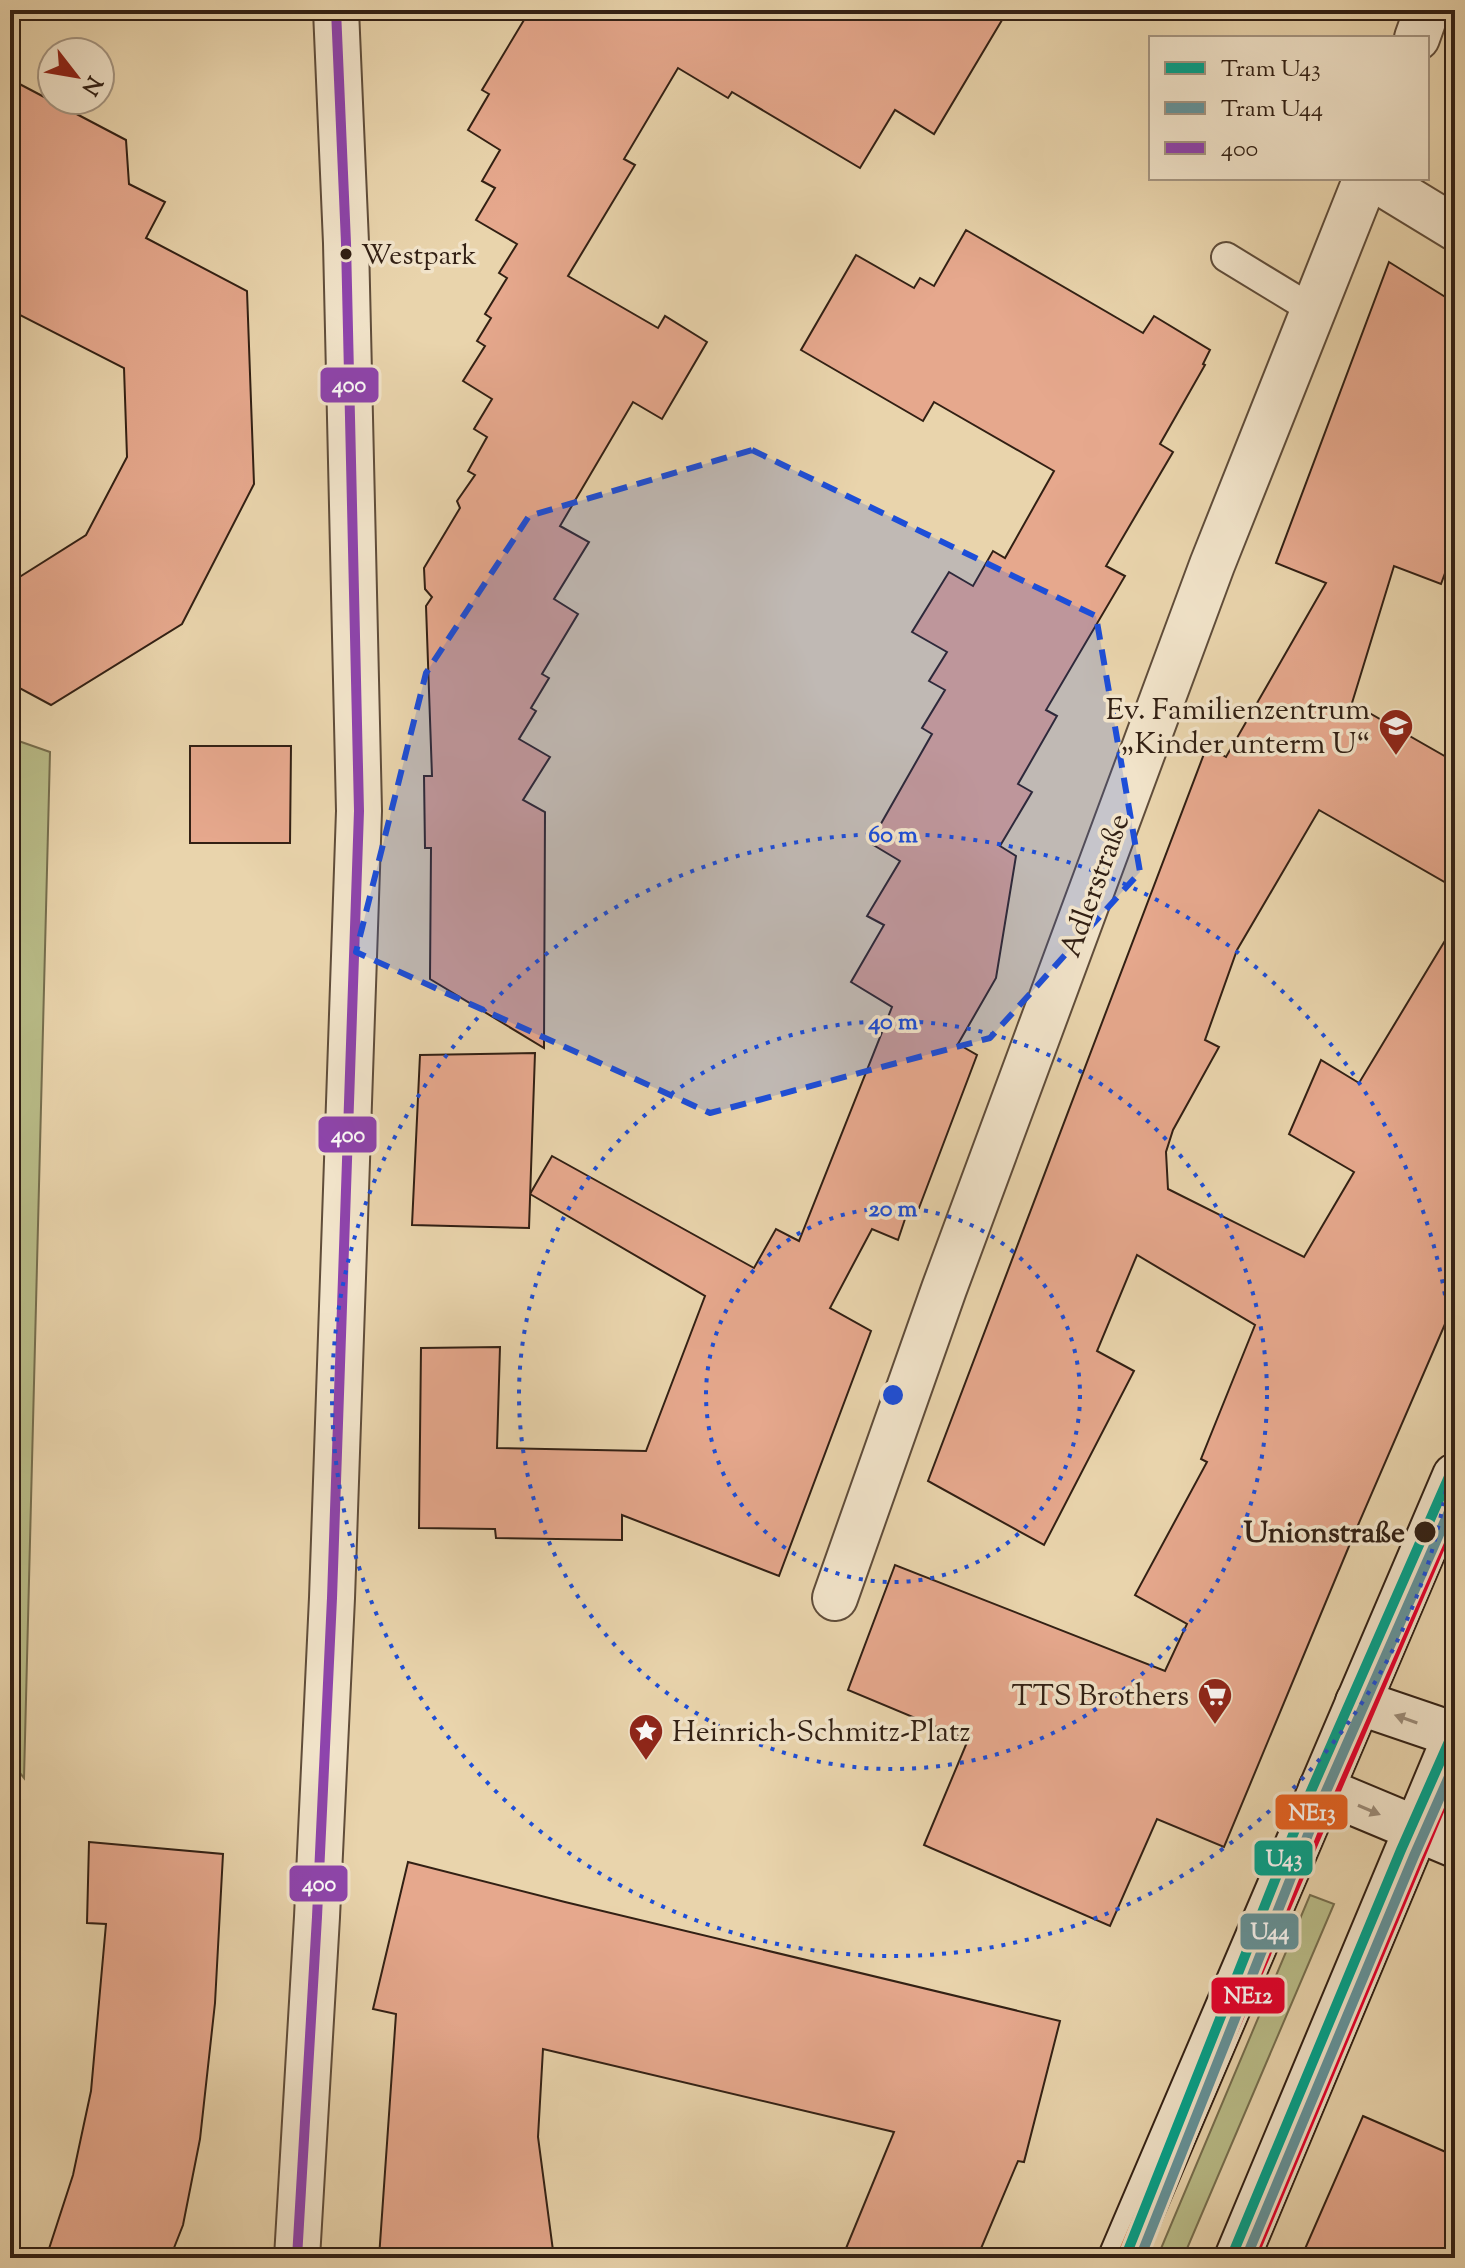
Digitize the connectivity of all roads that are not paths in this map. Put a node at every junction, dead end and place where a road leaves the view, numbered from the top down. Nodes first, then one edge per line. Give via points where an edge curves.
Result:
1 (336, 10) edge
2 (1427, 10) edge
3 (1418, 36) edge
4 (1365, 180) edge
5 (1376, 180) edge
6 (1455, 228) edge
7 (1226, 257) dead end
8 (1313, 310) junction
9 (1455, 1476) edge
10 (835, 1598) dead end
11 (1358, 1702) junction
12 (1455, 1736) edge
13 (1321, 1789) junction
14 (1435, 1837) edge
15 (297, 2258) edge
16 (1121, 2258) edge
17 (1237, 2258) edge

1 - 15 street via 359,811 332,1598
2 - 3 street
4 - 8 street, Adlerstraße
5 - 6 street
7 - 8 lane
8 - 10 street, Adlerstraße via 1212,565
9 - 11 street
12 -> 11 street
11 - 13 street
12 - 14 street
13 -> 14 street
13 - 16 street
14 - 17 street

